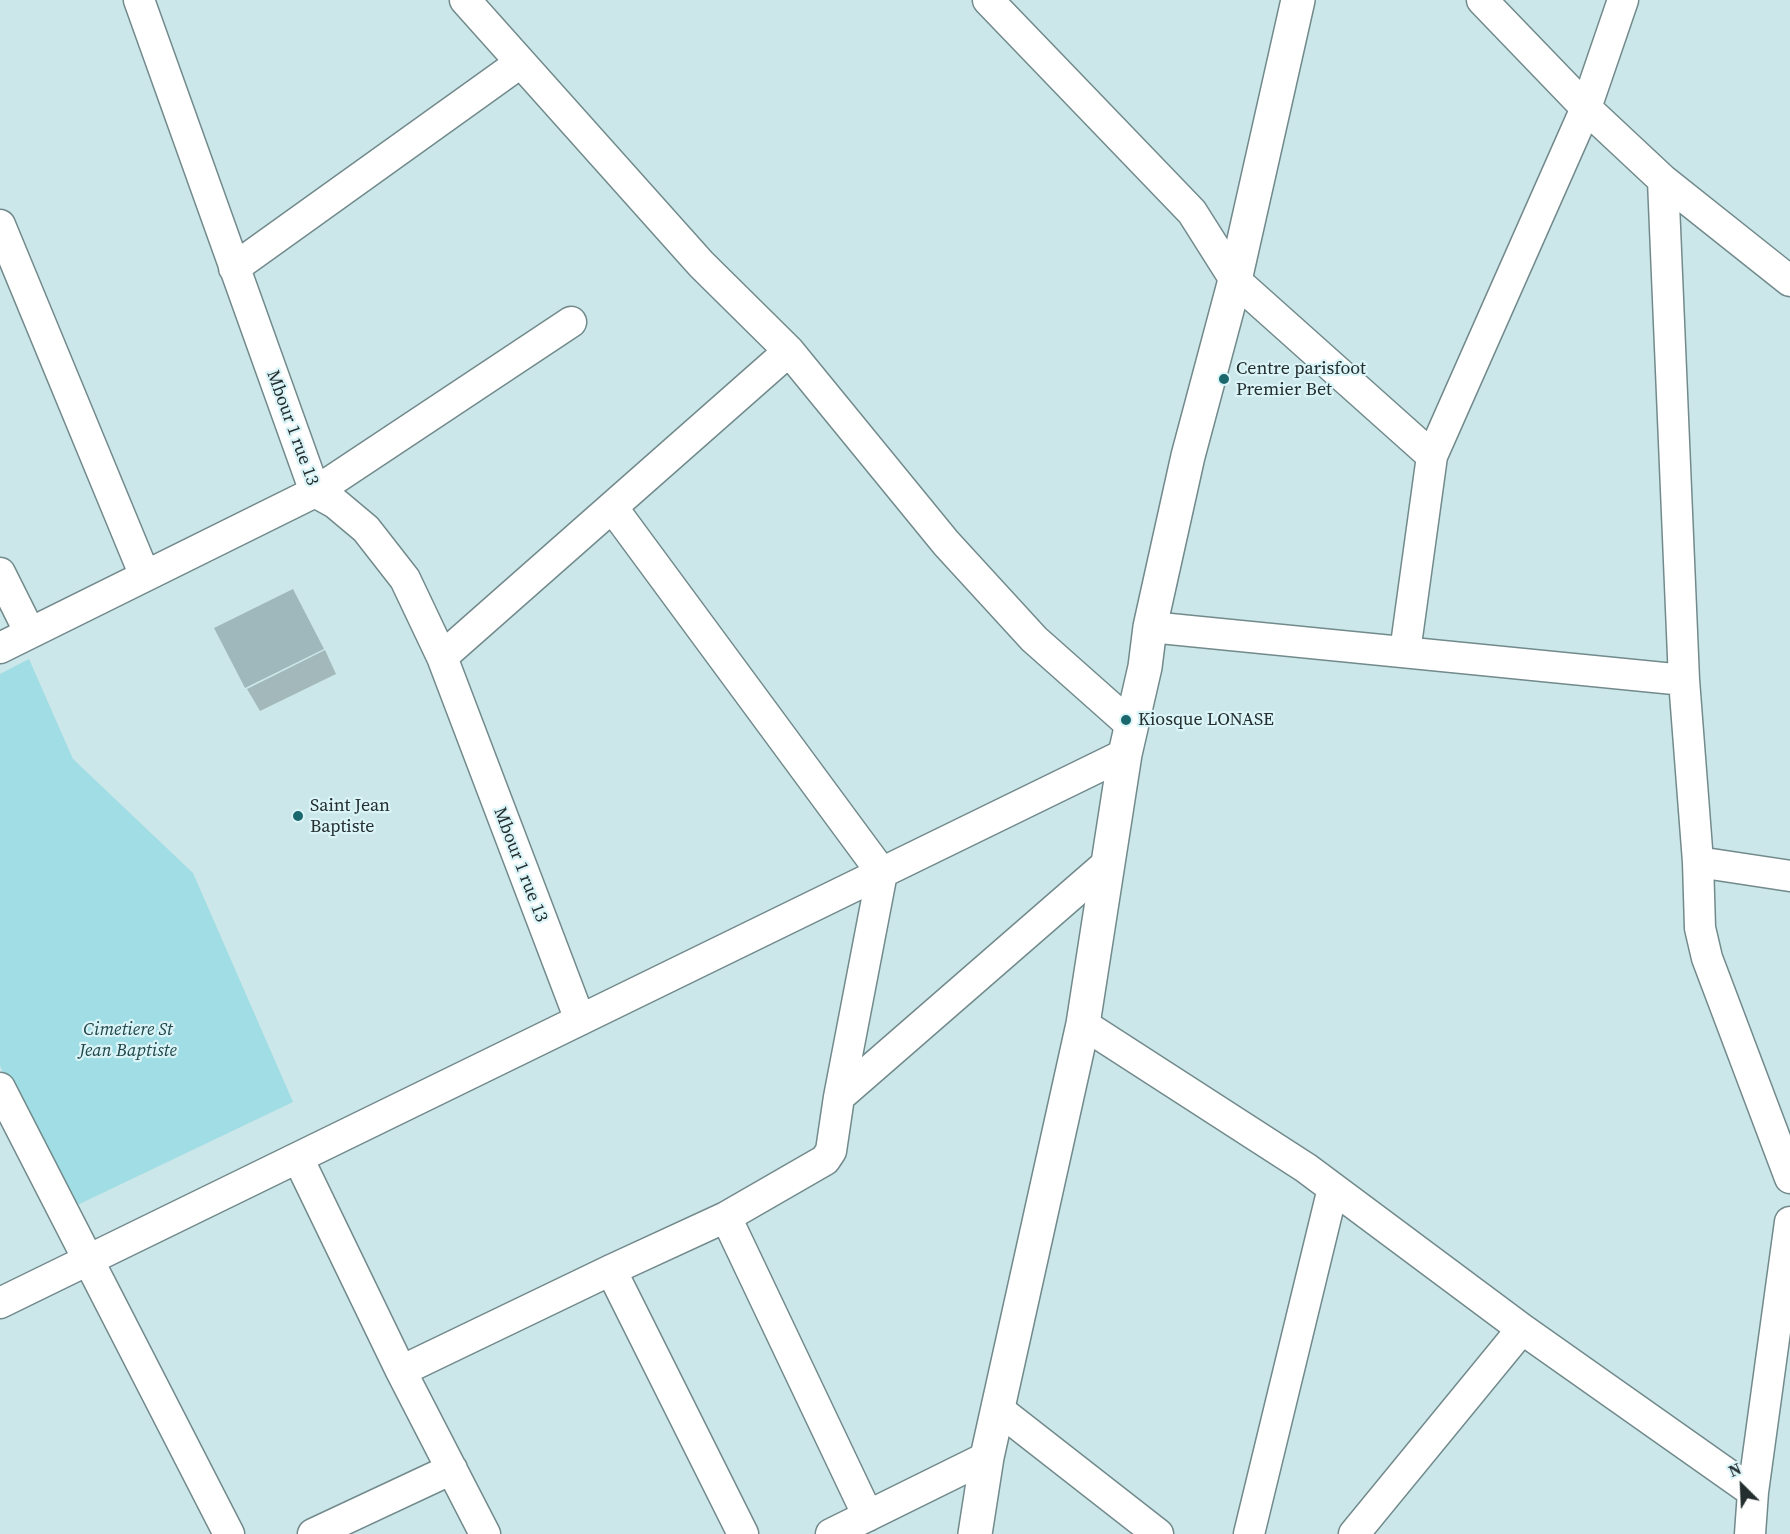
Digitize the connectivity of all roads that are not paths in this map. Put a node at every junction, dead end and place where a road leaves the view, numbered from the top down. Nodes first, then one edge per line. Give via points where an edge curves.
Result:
1 (139, 0) edge
2 (465, 0) edge
3 (988, 0) edge
4 (1298, 0) edge
5 (1482, 0) edge
6 (1623, 0) edge
7 (520, 63) junction
8 (1586, 108) junction
9 (1663, 180) junction
10 (0, 225) edge
11 (234, 268) junction
12 (1235, 280) junction
13 (1790, 281) edge
14 (571, 322) dead end
15 (789, 351) junction
16 (1432, 456) junction
17 (315, 492) junction
18 (612, 507) junction
19 (0, 573) edge
20 (145, 576) junction
21 (1150, 627) junction
22 (30, 633) junction
23 (0, 648) edge
24 (1405, 652) junction
25 (442, 657) junction
26 (1684, 680) junction
27 (1129, 740) junction
28 (1698, 862) junction
29 (1108, 863) junction
30 (882, 873) junction
31 (1790, 876) edge
32 (580, 1020) junction
33 (1083, 1024) junction
34 (0, 1088) edge
35 (839, 1097) junction
36 (298, 1158) junction
37 (1790, 1178) edge
38 (1333, 1188) junction
39 (726, 1217) junction
40 (1790, 1222) edge
41 (88, 1260) junction
42 (611, 1270) junction
43 (0, 1303) edge
44 (1522, 1329) junction
45 (402, 1371) junction
46 (998, 1409) junction
47 (987, 1457) junction
48 (452, 1469) junction
49 (1753, 1492) junction
50 (868, 1516) junction
51 (229, 1534) edge
52 (313, 1534) edge
53 (485, 1534) edge
54 (743, 1534) edge
55 (831, 1534) edge
56 (975, 1534) edge
57 (1158, 1534) edge
58 (1249, 1534) edge
59 (1354, 1534) edge
60 (1750, 1534) edge

1 - 11 street, Mbour 1 rue 13
2 - 7 street
3 - 12 street via 1192,212
4 - 12 street
5 - 8 street
6 - 8 street
7 - 11 street
7 - 15 street via 701,264
8 - 9 street
8 - 16 street
9 - 13 street
9 - 26 street
10 - 20 street
11 - 17 street, Mbour 1 rue 13
12 - 16 street
12 - 21 street via 1188,456
14 - 17 street
15 - 18 street
15 - 27 street via 946,543
16 - 24 street
17 - 20 street
17 - 25 street, Mbour 1 rue 13 via 366,529 405,579
18 - 25 street
18 - 30 street
19 - 22 street
20 - 22 street
21 - 24 street
21 - 27 street
22 - 23 street
24 - 26 street
25 - 32 street, Mbour 1 rue 13
26 - 28 street
27 - 29 street
27 - 30 street
28 - 31 street
28 - 37 street via 1700,928 1707,958
29 - 33 street
29 - 35 street
30 - 32 street
30 - 35 street
32 - 36 street
33 - 38 street
33 - 46 street
34 - 41 street
35 - 39 street via 831,1151 825,1160
36 - 41 street
36 - 45 street
38 - 44 street
38 - 58 street
39 - 42 street
39 - 50 street
40 - 49 street
41 - 43 street
41 - 51 street
42 - 45 street
42 - 54 street
44 - 49 street
44 - 59 street
45 - 48 street
46 - 47 street
46 - 57 street
47 - 50 street
47 - 56 street
48 - 52 street
48 - 53 street
49 - 60 street
50 - 55 street

